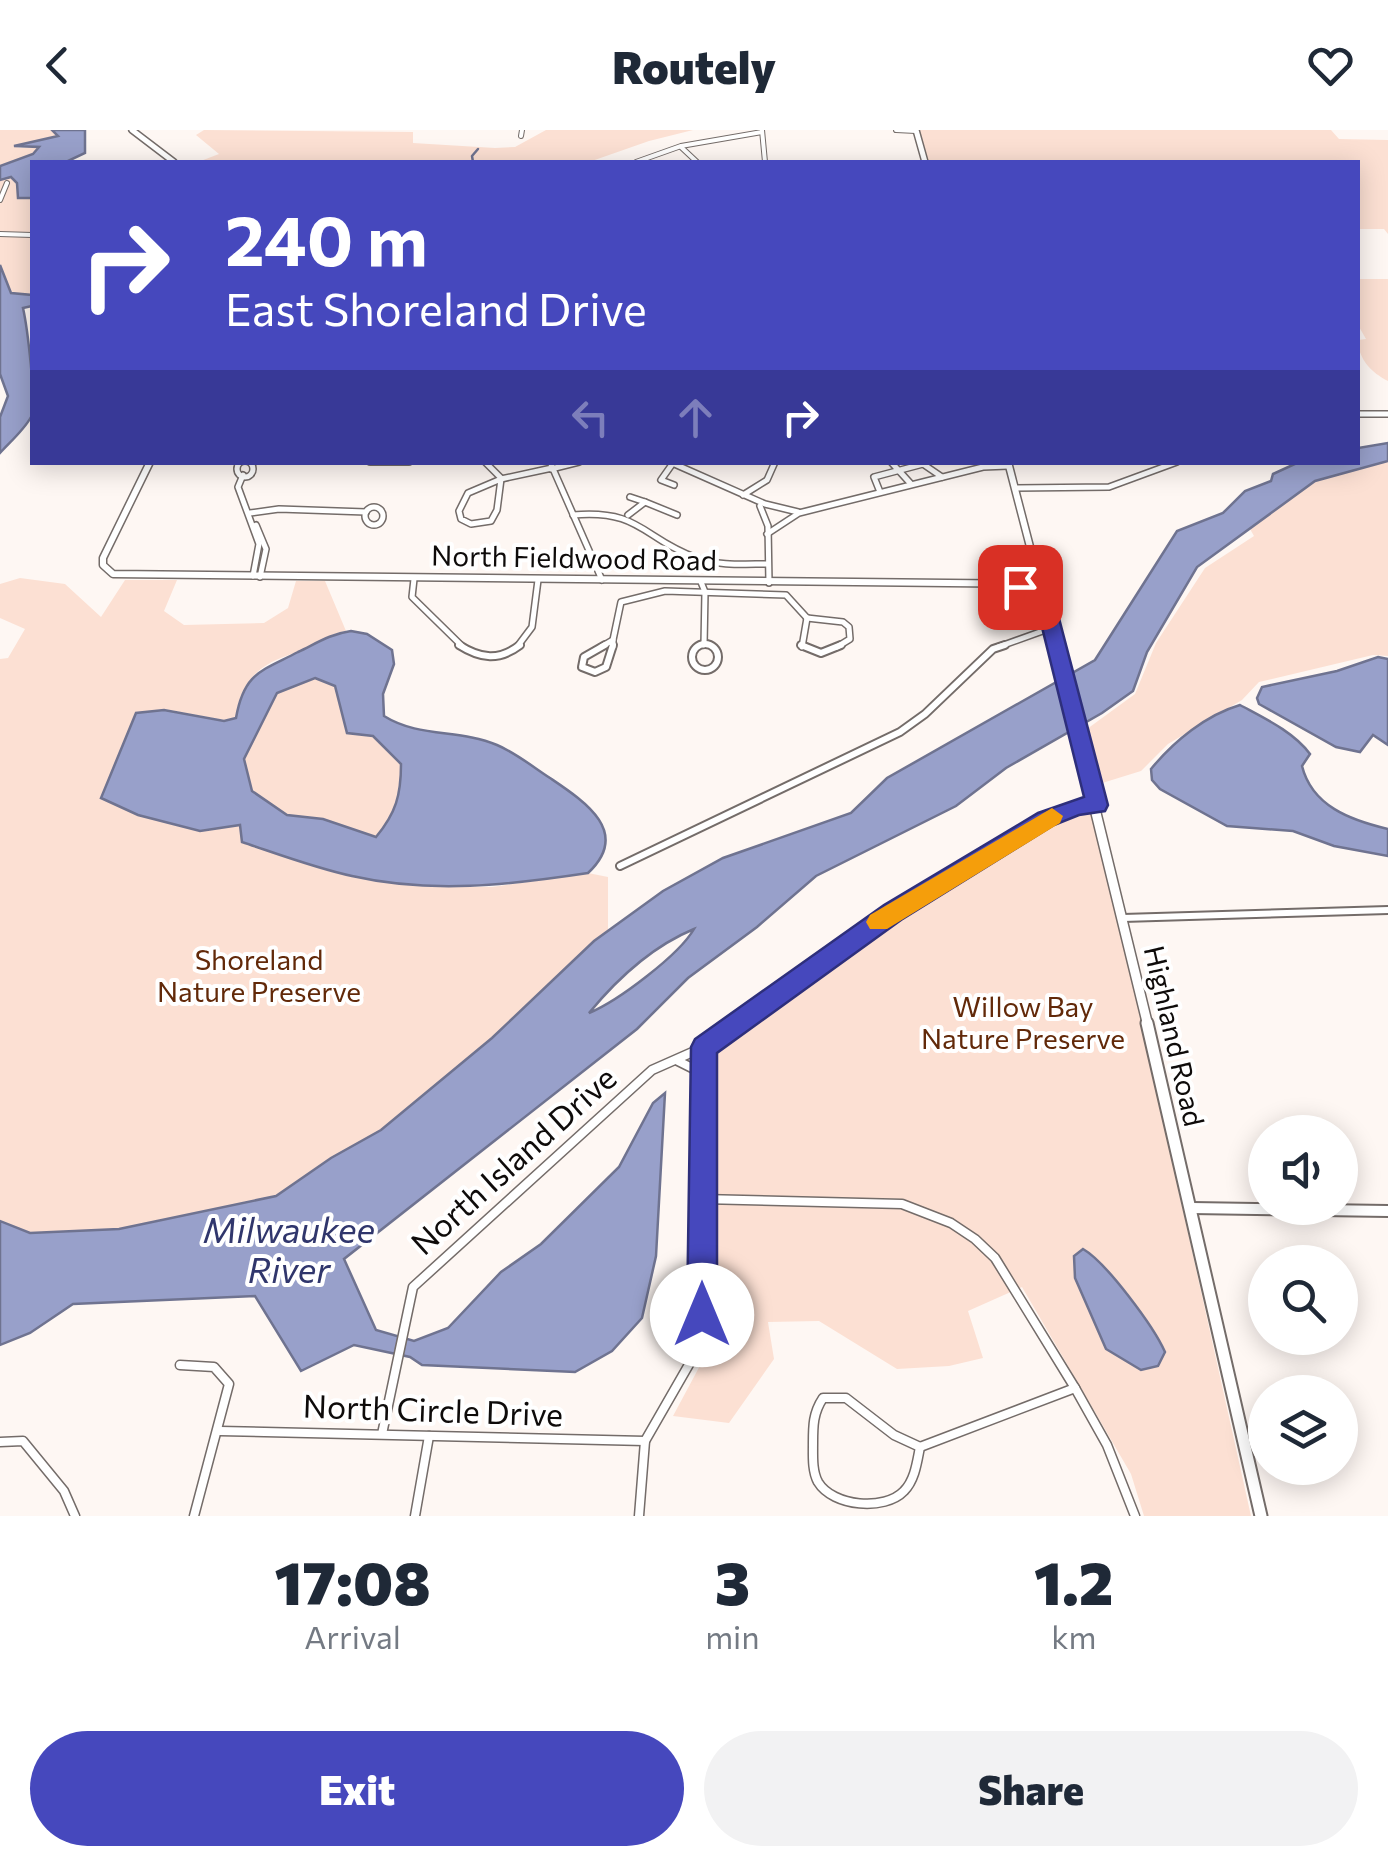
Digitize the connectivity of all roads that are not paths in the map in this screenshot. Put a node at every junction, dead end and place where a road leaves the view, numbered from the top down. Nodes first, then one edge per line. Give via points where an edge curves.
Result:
1 (132, 130) edge
2 (896, 130) edge
3 (762, 131) edge
4 (916, 131) edge
5 (680, 146) junction
6 (171, 160) edge
7 (642, 160) edge
8 (695, 160) edge
9 (765, 160) edge
10 (923, 160) edge
11 (7, 183) dead end
12 (0, 200) edge
13 (0, 234) edge
14 (30, 235) edge
15 (1360, 414) edge
16 (1388, 414) edge
17 (149, 465) edge
18 (488, 465) edge
19 (670, 465) edge
20 (679, 465) edge
21 (774, 465) edge
22 (893, 465) edge
23 (922, 465) edge
24 (927, 465) edge
25 (1003, 465) edge
26 (1008, 465) edge
27 (1169, 465) edge
28 (551, 466) edge
29 (898, 471) junction
30 (242, 475) dead end
31 (942, 477) junction
32 (501, 478) junction
33 (674, 485) dead end
34 (912, 485) junction
35 (1015, 488) junction
36 (880, 492) junction
37 (743, 494) junction
38 (630, 497) dead end
39 (645, 502) junction
40 (759, 504) junction
41 (366, 512) dead end
42 (799, 512) junction
43 (250, 513) junction
44 (573, 515) junction
45 (677, 515) dead end
46 (627, 516) junction
47 (767, 534) junction
48 (768, 564) junction
49 (257, 577) junction
50 (414, 579) junction
51 (538, 580) junction
52 (603, 581) junction
53 (700, 582) junction
54 (710, 582) junction
55 (769, 582) junction
56 (1002, 584) junction
57 (1041, 584) junction
58 (705, 592) junction
59 (1045, 600) junction
60 (807, 618) junction
61 (1051, 628) junction
62 (613, 640) junction
63 (704, 644) junction
64 (1097, 805) junction
65 (620, 866) dead end
66 (1388, 910) edge
67 (1123, 918) junction
68 (704, 1047) junction
69 (677, 1060) junction
70 (704, 1074) junction
71 (702, 1199) junction
72 (1192, 1208) junction
73 (1388, 1211) edge
74 (180, 1365) dead end
75 (1075, 1388) junction
76 (220, 1431) junction
77 (382, 1434) junction
78 (428, 1436) junction
79 (0, 1442) edge
80 (644, 1442) junction
81 (920, 1447) junction
82 (75, 1516) edge
83 (194, 1516) edge
84 (415, 1516) edge
85 (640, 1516) edge
86 (1135, 1516) edge
87 (1261, 1516) edge

1 - 6 street
2 - 4 street
3 - 5 street
3 - 9 street
4 - 10 main road
5 - 7 street
5 - 8 street
11 - 12 street
13 - 14 street
15 - 16 street
17 - 49 street, North Fieldwood Road via 103,558 107,570
18 - 32 street
19 - 33 street via 661,480
20 - 37 street
21 - 37 street via 767,480
22 - 29 street
23 - 29 street
24 - 31 street
25 - 31 street
26 - 35 main road, Highland Road
27 - 35 street via 1109,488
28 - 32 street
28 - 44 street
29 - 34 street
29 - 36 street via 872,478
30 - 43 street via 238,486
31 - 34 street
32 - 32 street via 468,493 461,519 490,521 498,510
34 - 36 street
35 - 57 main road, Highland Road
36 - 42 street
37 - 40 street
38 - 39 street
39 - 45 street
39 - 46 street
40 - 42 street
40 - 47 street
41 - 43 street
42 - 47 street
43 - 49 street via 263,543
44 - 46 street
44 - 52 street
46 - 48 street via 696,558
47 - 48 street
48 - 55 street
49 - 50 street, North Fieldwood Road
50 - 51 street, North Fieldwood Road
50 - 51 street via 412,597 482,659 501,657 524,641 532,629
51 - 52 street, North Fieldwood Road
52 - 53 street, North Fieldwood Road
53 - 54 street, North Fieldwood Road
53 - 58 street
54 - 55 street, North Fieldwood Road
54 - 58 street
55 - 56 street, North Fieldwood Road
56 - 57 street, North Fieldwood Road
56 - 59 main road
57 - 59 main road, Highland Road
58 - 60 street via 786,594
58 - 62 street via 629,597 616,610
58 - 63 street
59 - 61 main road, Highland Road
60 - 60 street via 801,647 814,655 850,639 843,622
61 - 64 main road, Highland Road
61 - 65 street via 993,650 900,732
62 - 62 street via 584,657 582,666 606,669
63 - 63 street via 689,659 712,668 720,653
64 - 67 main road, Highland Road
64 - 68 street, North Island Drive via 1046,819 908,903
66 - 67 street
67 - 72 main road, Highland Road
68 - 69 street, North Island Drive
68 - 70 street
69 - 70 street
69 - 77 street, North Island Drive via 652,1070 413,1286
70 - 71 street
71 - 75 street via 902,1204 951,1223 995,1258
71 - 80 street via 702,1315 695,1354
72 - 73 street
72 - 87 main road, Highland Road
74 - 76 street via 224,1374 229,1384
75 - 81 street
75 - 86 street via 1108,1445
76 - 77 street, North Circle Drive
76 - 83 street
77 - 78 street, North Circle Drive
78 - 80 street, North Circle Drive
78 - 84 street
79 - 82 street via 24,1441 64,1490
80 - 85 street
81 - 81 street via 846,1398 823,1398 812,1416 814,1471 819,1486 835,1498 885,1502 898,1496 915,1472

